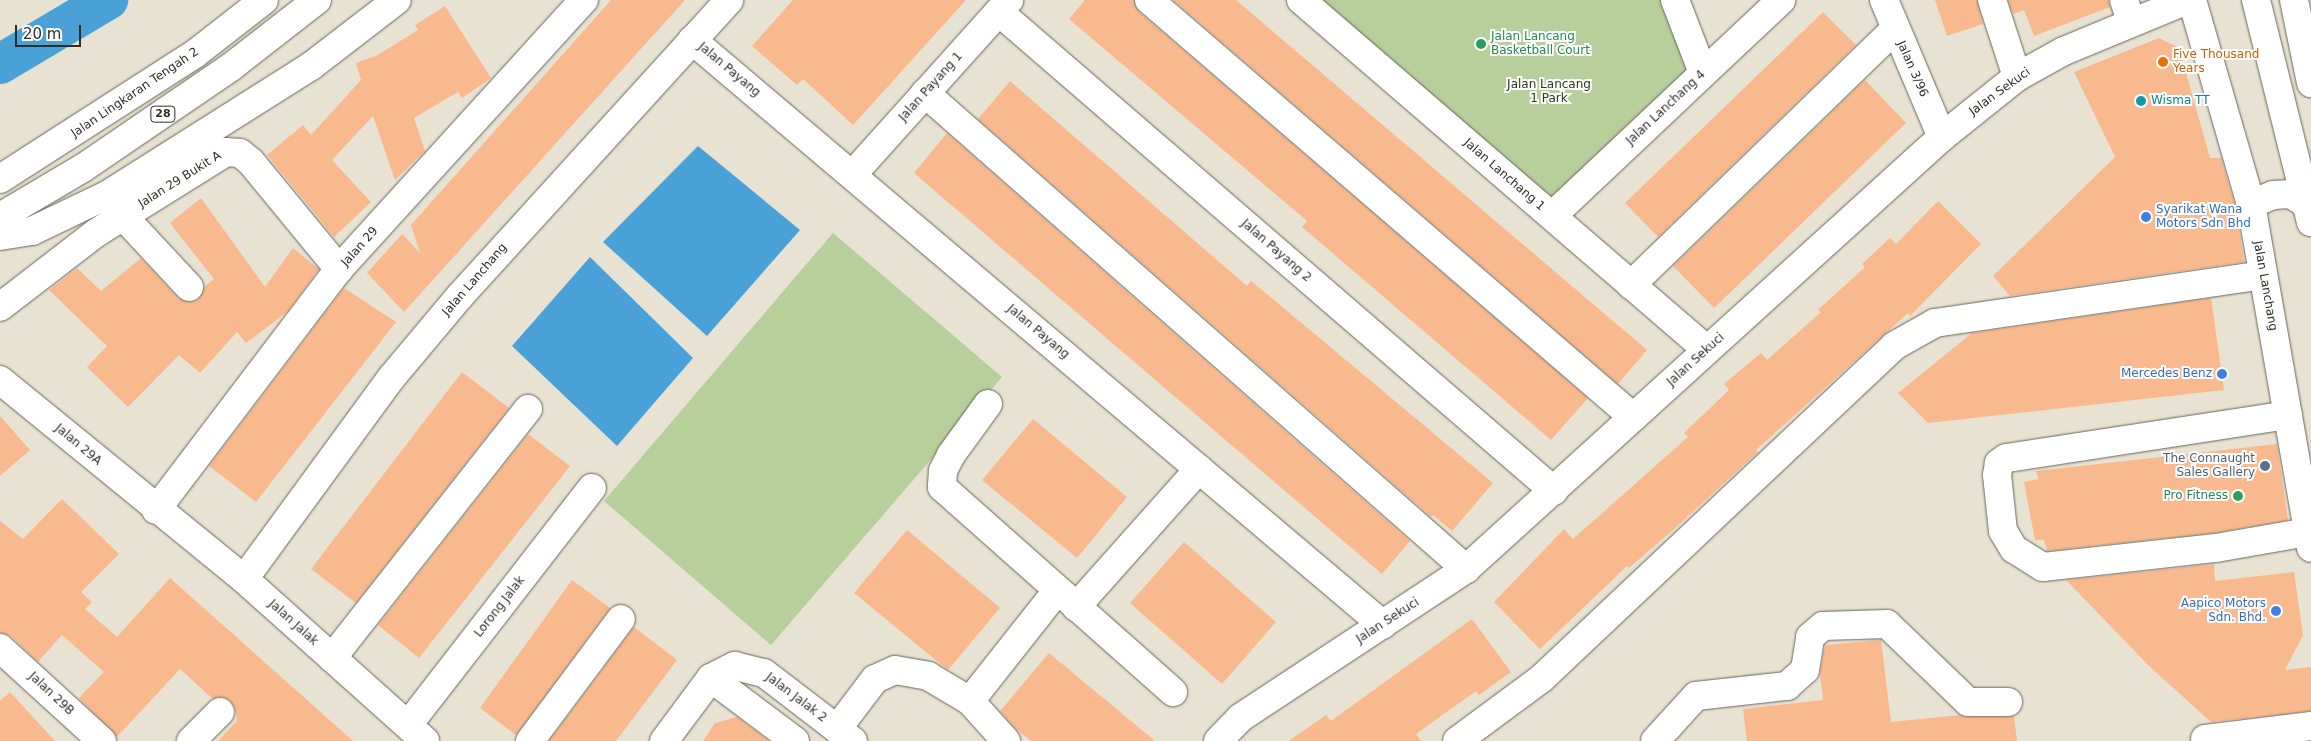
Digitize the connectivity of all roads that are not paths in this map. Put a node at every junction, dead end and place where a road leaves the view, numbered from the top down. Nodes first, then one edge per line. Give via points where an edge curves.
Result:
1 (264, 0) edge
2 (317, 0) edge
3 (397, 0) edge
4 (584, 0) edge
5 (729, 0) edge
6 (1149, 0) edge
7 (1302, 0) edge
8 (1675, 0) edge
9 (1781, 0) edge
10 (1884, 0) edge
11 (1992, 0) edge
12 (2187, 0) edge
13 (2192, 0) edge
14 (2256, 0) edge
15 (2294, 0) edge
16 (1004, 6) edge
17 (2127, 11) edge
18 (1894, 30) junction
19 (692, 40) junction
20 (1703, 73) junction
21 (2017, 77) junction
22 (2311, 83) edge
23 (925, 93) junction
24 (1942, 137) junction
25 (853, 174) junction
26 (0, 179) edge
27 (2251, 204) junction
28 (2308, 212) edge
29 (123, 216) junction
30 (1552, 216) junction
31 (0, 217) edge
32 (0, 236) edge
33 (340, 269) junction
34 (2263, 275) junction
35 (1631, 285) junction
36 (189, 287) dead end
37 (0, 307) edge
38 (1707, 350) junction
39 (0, 380) edge
40 (988, 404) dead end
41 (528, 409) dead end
42 (2288, 415) junction
43 (1633, 417) junction
44 (1199, 469) junction
45 (592, 488) dead end
46 (1554, 490) junction
47 (156, 510) junction
48 (2310, 540) edge
49 (1466, 569) junction
50 (244, 579) junction
51 (1066, 599) junction
52 (620, 619) dead end
53 (1383, 625) junction
54 (0, 648) edge
55 (332, 658) junction
56 (723, 672) junction
57 (1173, 692) dead end
58 (970, 700) junction
59 (2008, 702) dead end
60 (220, 712) dead end
61 (2311, 726) edge
62 (416, 733) edge
63 (845, 735) edge
64 (2205, 739) dead end
65 (1460, 740) edge
66 (102, 741) edge
67 (191, 741) edge
68 (530, 741) edge
69 (664, 741) edge
70 (795, 741) edge
71 (1006, 741) edge
72 (1218, 741) edge
73 (1655, 741) edge

1 - 26 main road, Jalan Lingkaran Tengah 2 / 28 via 196,53
2 - 31 main road, 28 via 231,67 124,140
3 - 32 main road via 311,66 107,195 32,231
4 - 33 main road, Jalan 29
5 - 19 main road, Jalan Lanchang
6 - 43 main road
7 - 30 main road, Jalan Lanchang 1
8 - 20 main road
9 - 20 main road, Jalan Lanchang 4
10 - 18 main road, Jalan 3/96
11 - 21 main road
12 - 17 main road, Jalan Sekuci
13 - 27 main road, Jalan Lanchang
14 - 28 main road
15 - 22 main road
16 - 23 main road, Jalan Payang 1
16 - 46 main road, Jalan Payang 2
17 - 21 main road, Jalan Sekuci
18 - 24 main road, Jalan 3/96
18 - 35 main road
19 - 25 main road, Jalan Payang
19 - 50 main road, Jalan Lanchang via 460,296 392,378
20 - 30 main road, Jalan Lanchang 4
21 - 24 main road, Jalan Sekuci
23 - 25 main road, Jalan Payang 1
23 - 49 main road
24 - 38 main road, Jalan Sekuci
25 - 44 main road, Jalan Payang
27 - 28 main road via 2273,195 2291,194
27 - 34 main road, Jalan Lanchang
29 - 33 main road, Jalan 29 Bukit A via 226,152 240,153
29 - 36 main road
29 - 37 main road, Jalan 29 Bukit A
30 - 35 main road, Jalan Lanchang 1
33 - 47 main road, Jalan 29
34 - 42 main road, Jalan Lanchang
34 - 65 main road via 1935,323 1894,346 1542,678
35 - 38 main road, Jalan Lanchang 1
38 - 43 main road, Jalan Sekuci
39 - 47 main road, Jalan 29A
40 - 51 main road via 951,455 943,471 942,487
41 - 55 main road
42 - 48 main road, Jalan Lanchang
42 - 48 main road via 2006,458 1999,463 1997,475 2003,531 2014,549 2043,567
43 - 46 main road, Jalan Sekuci
44 - 51 main road
44 - 53 main road, Jalan Payang
45 - 62 main road, Lorong Jalak
46 - 49 main road, Jalan Sekuci
47 - 50 main road, Jalan Jalak
49 - 53 main road, Jalan Sekuci
50 - 55 main road, Jalan Jalak
51 - 57 main road
51 - 58 main road
52 - 68 main road
53 - 72 main road, Jalan Sekuci via 1240,718
54 - 66 main road, Jalan 29B
55 - 62 main road, Jalan Jalak
56 - 63 main road, Jalan Jalak 2 via 764,673
56 - 69 main road
56 - 70 main road
58 - 63 main road via 928,676 894,670 875,679
58 - 71 main road
59 - 73 main road via 1968,702 1887,624 1823,626 1810,637 1805,670 1787,686 1696,696
60 - 67 main road
61 - 64 main road

